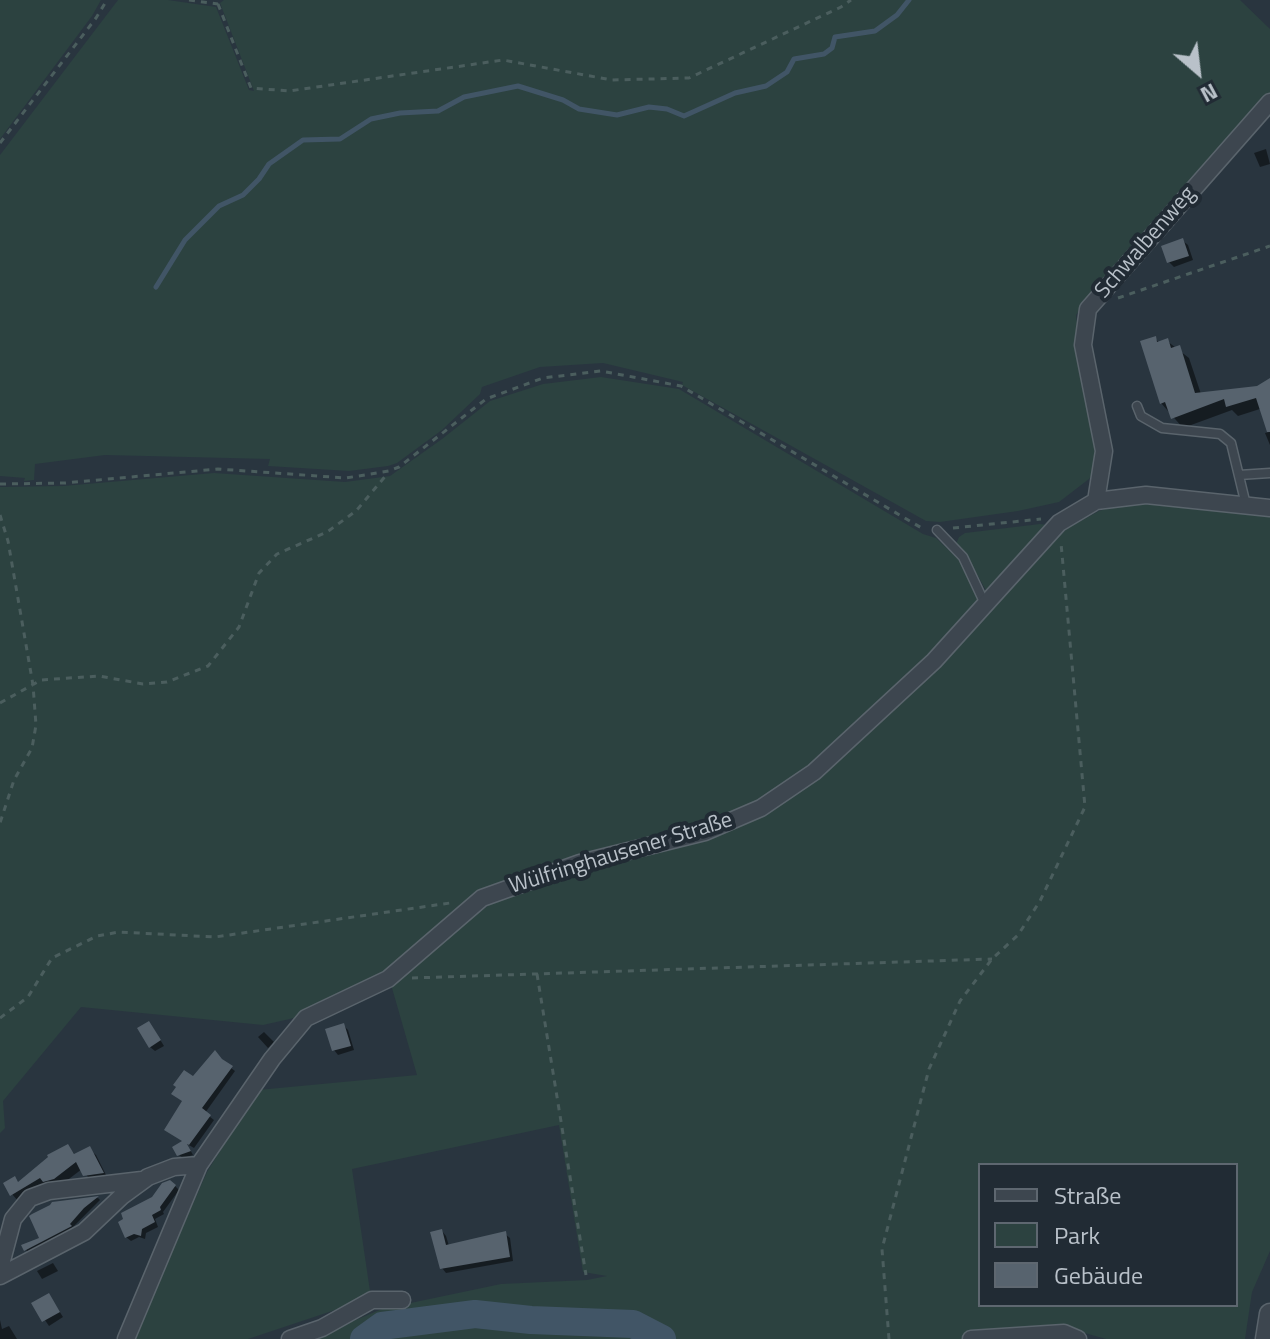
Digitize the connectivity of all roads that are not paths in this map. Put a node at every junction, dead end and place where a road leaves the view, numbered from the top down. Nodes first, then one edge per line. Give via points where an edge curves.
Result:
1 (1270, 102) edge
2 (1137, 406) dead end
3 (1270, 473) edge
4 (1239, 475) junction
5 (1096, 501) junction
6 (1246, 506) junction
7 (1270, 508) edge
8 (937, 530) road end
9 (986, 604) junction
10 (199, 1165) junction
11 (143, 1180) junction
12 (0, 1268) edge
13 (0, 1276) edge
14 (402, 1300) dead end
15 (1270, 1314) edge
16 (126, 1339) edge
17 (290, 1339) edge
18 (971, 1339) edge
19 (1078, 1339) edge
20 (1266, 1339) edge

1 - 5 street, Schwalbenweg via 1088,309 1083,345 1104,451
2 - 4 lane via 1141,416 1162,428 1220,434 1231,443
3 - 4 lane
4 - 6 lane
5 - 6 street, Wülfringhausener Straße via 1146,495
5 - 9 street, Wülfringhausener Straße via 1056,519
6 - 7 street, Wülfringhausener Straße
8 - 9 lane via 963,557
9 - 10 street, Wülfringhausener Straße via 934,661 814,772 761,808 705,832 580,863 482,898 388,979 306,1018
10 - 11 street via 174,1167
10 - 16 street, Wülfringhausener Straße
11 - 12 street via 30,1198 13,1219
11 - 13 street via 84,1232
14 - 17 street via 372,1300
15 - 20 street
18 - 19 street via 1064,1333

